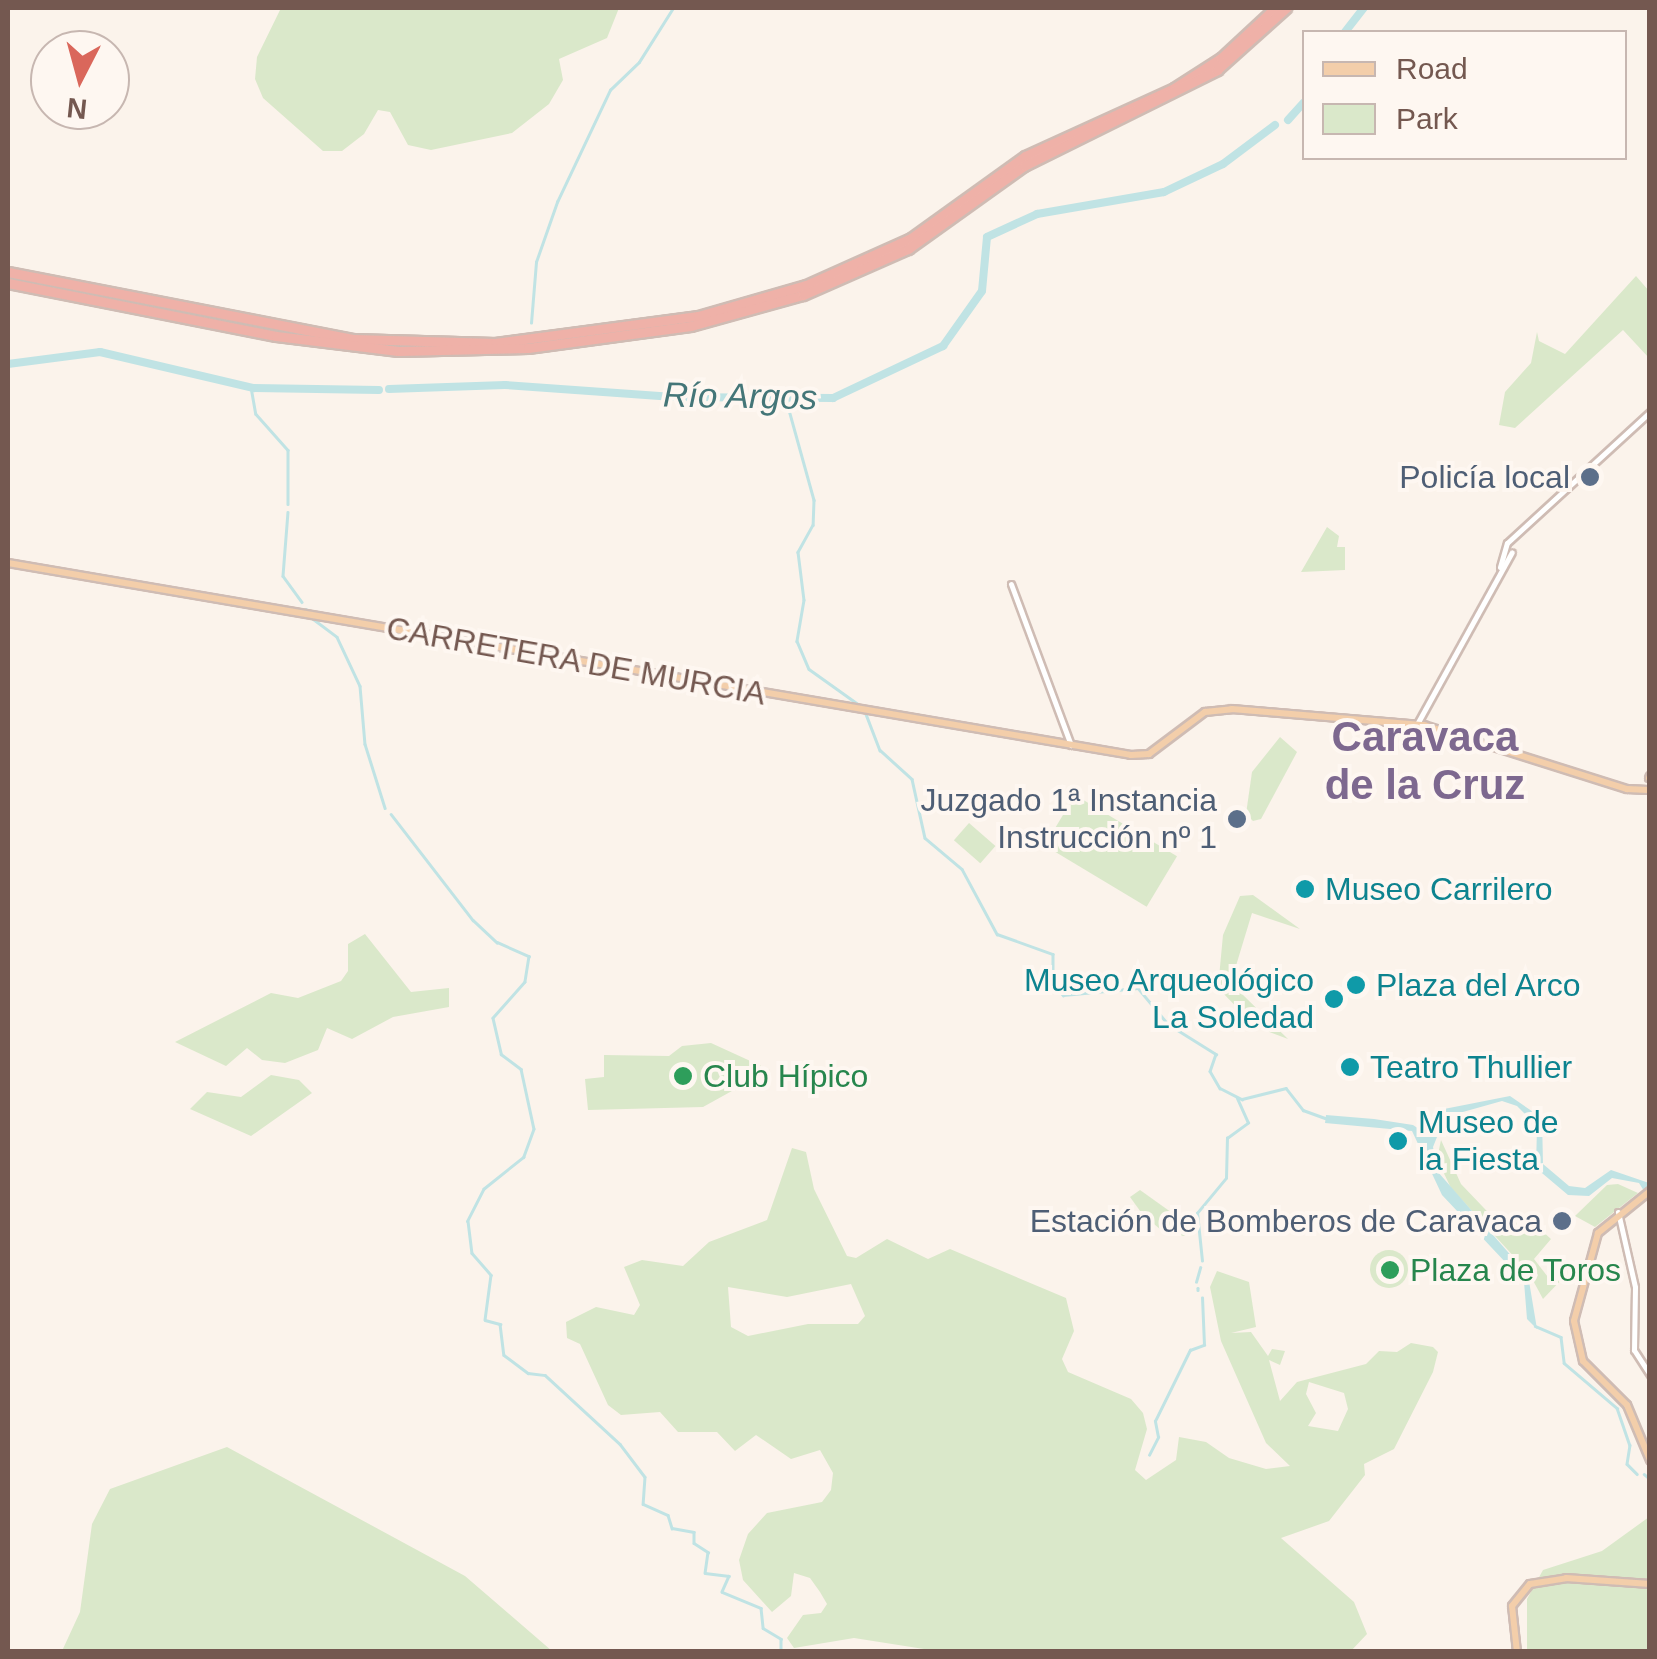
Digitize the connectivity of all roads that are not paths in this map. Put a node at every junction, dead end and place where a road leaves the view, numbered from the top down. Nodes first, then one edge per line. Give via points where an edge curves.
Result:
1 (1275, 8) edge
2 (1286, 8) edge
3 (8, 272) edge
4 (8, 283) edge
5 (1650, 412) edge
6 (1517, 535) junction
7 (1504, 555) junction
8 (8, 563) edge
9 (1011, 584) dead end
10 (1417, 724) junction
11 (1071, 745) junction
12 (1648, 783) edge
13 (1646, 1193) edge
14 (1618, 1212) junction
15 (1650, 1375) edge
16 (1650, 1460) edge
17 (1650, 1584) edge
18 (1517, 1652) edge

1 - 3 highway via 1205,68 1024,156 911,238 823,279 698,316 495,342 372,340 290,330
2 - 4 highway via 1218,70 1035,160 908,250 803,295 691,326 528,348 398,351 276,336
5 - 6 street
6 - 7 street
6 - 7 street via 1512,552
7 - 10 street
8 - 11 main road, CARRETERA DE MURCIA
9 - 11 street
10 - 11 main road, CARRETERA DE MURCIA via 1218,708 1145,756
10 - 12 main road via 1632,790
13 - 14 main road
14 - 15 street via 1635,1283 1634,1350
14 - 16 main road via 1592,1245 1574,1328 1583,1361 1627,1404
17 - 18 main road via 1578,1578 1530,1584 1512,1606

